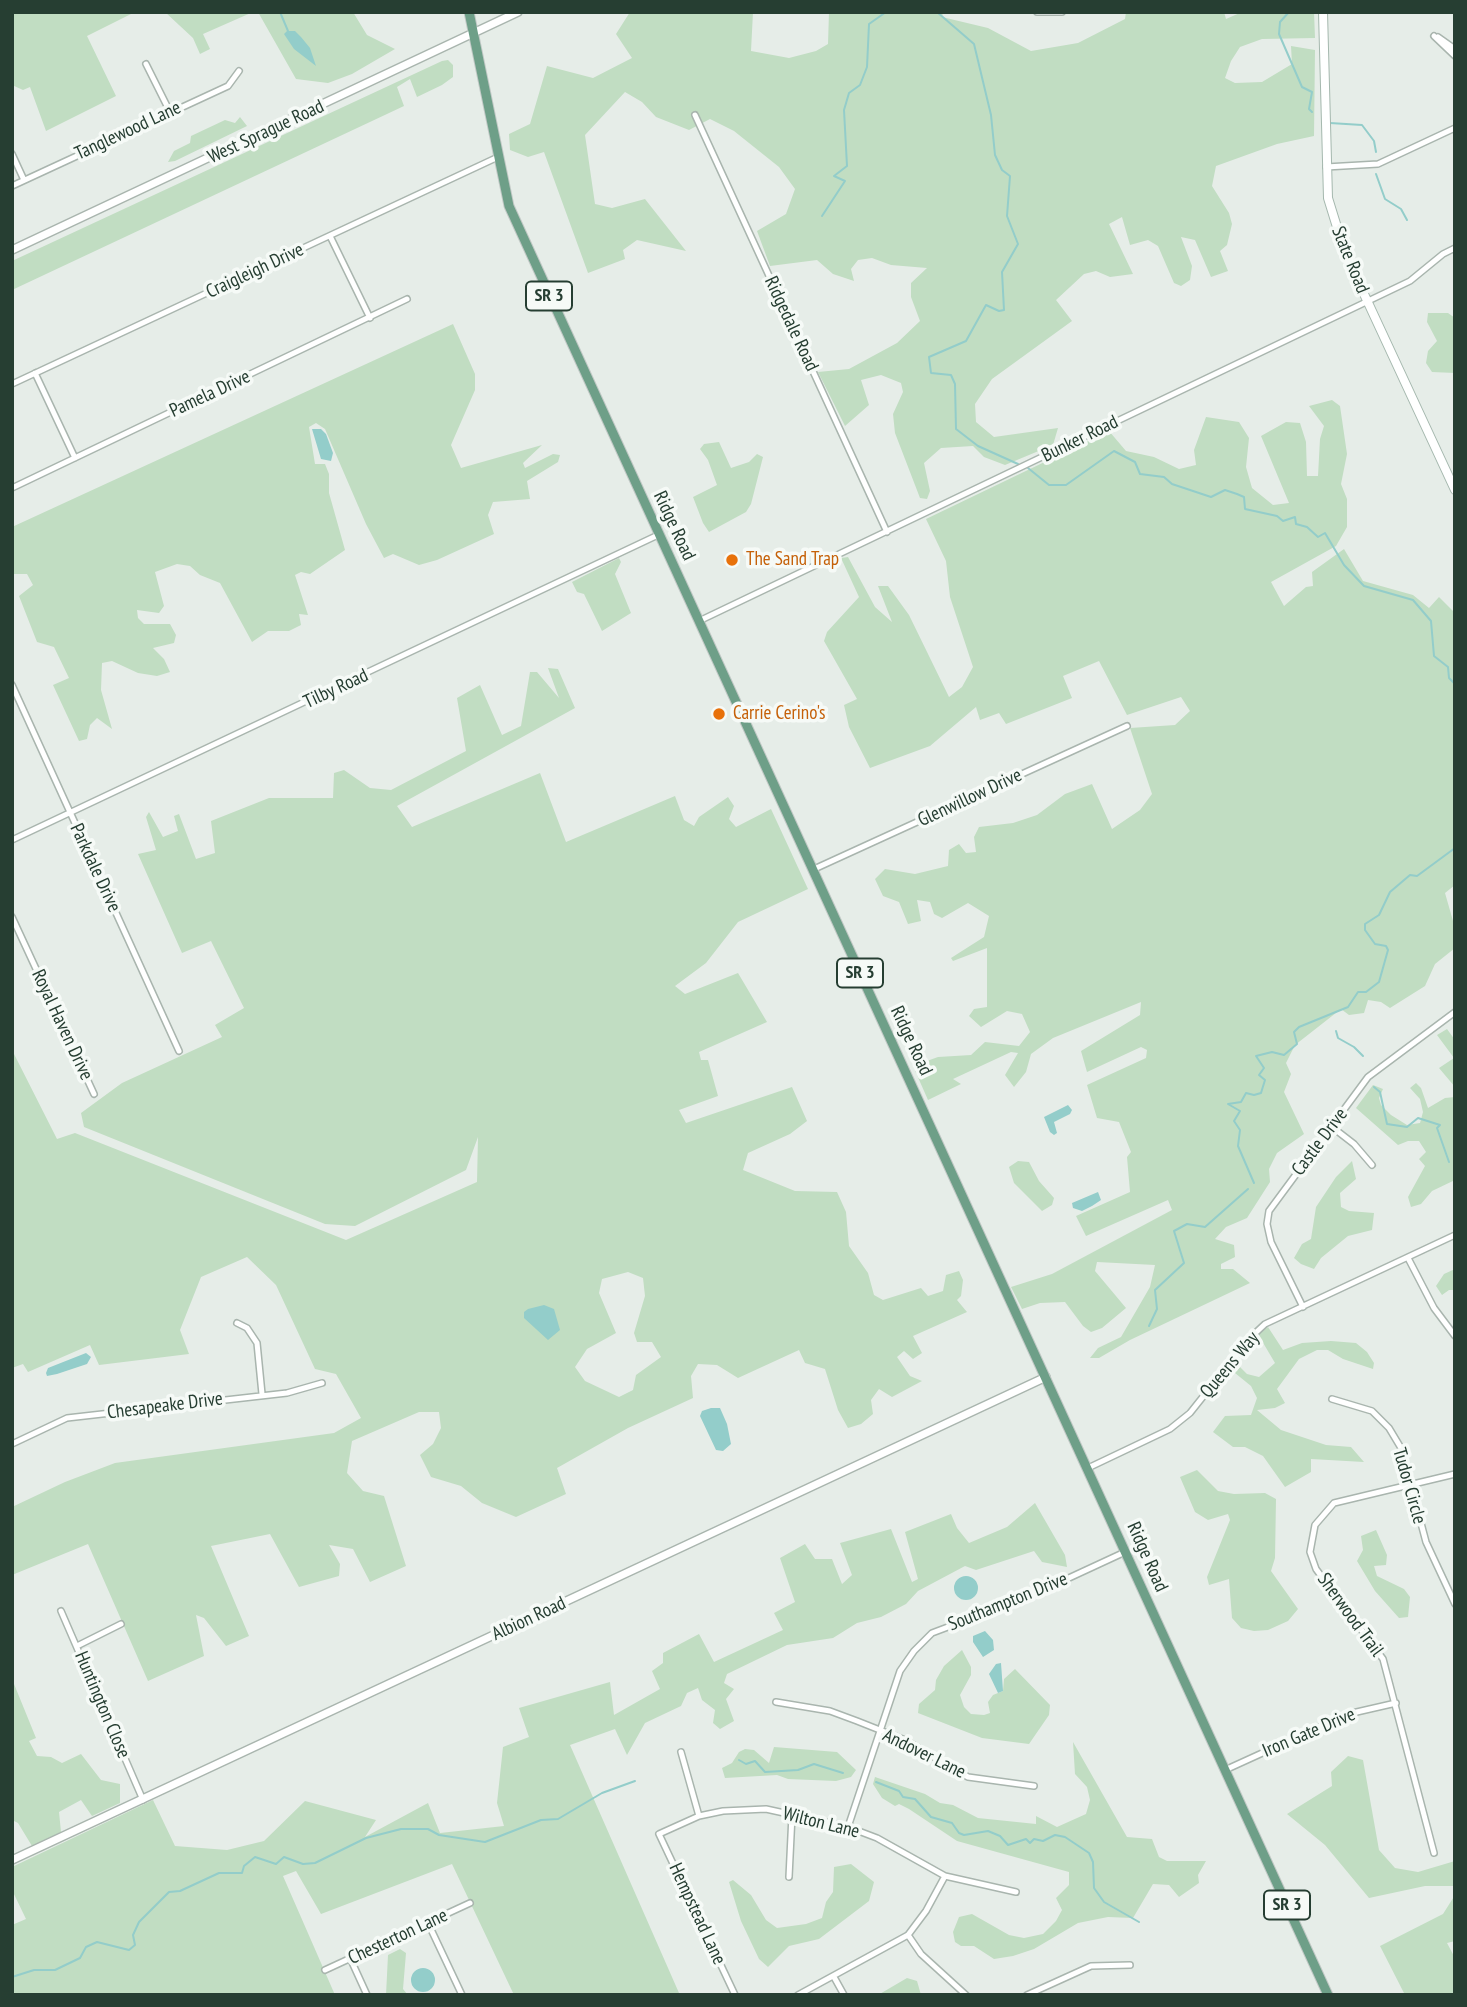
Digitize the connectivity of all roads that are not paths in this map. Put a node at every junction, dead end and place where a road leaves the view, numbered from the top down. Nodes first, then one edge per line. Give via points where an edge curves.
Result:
1 (469, 12) edge
2 (518, 12) edge
3 (1037, 12) edge
4 (1062, 12) edge
5 (1323, 12) edge
6 (474, 31) junction
7 (1455, 49) edge
8 (1455, 56) edge
9 (146, 64) dead end
10 (239, 71) dead end
11 (170, 112) junction
12 (695, 115) dead end
13 (1455, 128) edge
14 (12, 154) edge
15 (498, 157) junction
16 (1325, 167) junction
17 (24, 180) junction
18 (12, 186) edge
19 (330, 236) junction
20 (1455, 248) edge
21 (12, 250) edge
22 (407, 299) dead end
23 (1367, 300) junction
24 (370, 317) junction
25 (35, 373) junction
26 (12, 384) edge
27 (75, 458) junction
28 (12, 488) edge
29 (1455, 490) edge
30 (887, 532) junction
31 (658, 535) junction
32 (699, 621) junction
33 (12, 685) edge
34 (1127, 726) dead end
35 (69, 814) junction
36 (12, 840) edge
37 (812, 870) junction
38 (12, 917) edge
39 (1455, 1012) edge
40 (179, 1051) dead end
41 (94, 1094) dead end
42 (1332, 1127) junction
43 (1372, 1165) dead end
44 (1455, 1235) edge
45 (1408, 1258) junction
46 (1303, 1307) junction
47 (237, 1323) dead end
48 (1455, 1336) edge
49 (1046, 1377) junction
50 (321, 1382) dead end
51 (262, 1394) junction
52 (1332, 1399) dead end
53 (12, 1444) edge
54 (1088, 1468) junction
55 (1455, 1474) edge
56 (1410, 1486) junction
57 (1125, 1552) junction
58 (1455, 1604) edge
59 (61, 1611) dead end
60 (121, 1624) dead end
61 (77, 1646) junction
62 (776, 1702) dead end
63 (1396, 1703) junction
64 (879, 1731) junction
65 (681, 1752) dead end
66 (1225, 1770) junction
67 (1034, 1786) dead end
68 (143, 1800) junction
69 (792, 1815) junction
70 (699, 1816) junction
71 (848, 1827) junction
72 (659, 1833) joint
73 (1434, 1853) dead end
74 (12, 1860) edge
75 (945, 1876) junction
76 (789, 1877) dead end
77 (1016, 1892) dead end
78 (470, 1903) dead end
79 (428, 1923) junction
80 (908, 1935) junction
81 (351, 1960) junction
82 (1130, 1965) dead end
83 (325, 1970) dead end
84 (834, 1977) junction
85 (367, 1995) edge
86 (462, 1995) edge
87 (735, 1995) edge
88 (798, 1995) edge
89 (844, 1995) edge
90 (966, 1995) edge
91 (1027, 1995) edge
92 (1328, 1995) edge

1 - 6 main road, Ridge Road / SR 3
2 - 6 street, West Sprague Road
3 - 4 street
5 - 16 main road, State Road
6 - 15 main road, Ridge Road / SR 3
6 - 21 street, West Sprague Road
7 - 8 street via 1434,36
9 - 11 street
10 - 11 street, Tanglewood Lane via 228,86
11 - 17 street, Tanglewood Lane
12 - 30 street, Ridgedale Road
13 - 16 street via 1378,164
14 - 17 street
15 - 19 street, Craigleigh Drive
15 - 31 main road, Ridge Road / SR 3 via 509,206
16 - 23 main road, State Road via 1337,231
17 - 18 street, Tanglewood Lane
19 - 24 street
19 - 25 street, Craigleigh Drive
20 - 23 street, Bunker Road via 1410,281
22 - 24 street, Pamela Drive
23 - 29 main road, State Road
23 - 30 street, Bunker Road
24 - 27 street, Pamela Drive
25 - 26 street, Craigleigh Drive
25 - 27 street
27 - 28 street, Pamela Drive
30 - 32 street, Bunker Road
31 - 32 main road, Ridge Road / SR 3
31 - 35 street, Tilby Road
32 - 37 main road, Ridge Road / SR 3
33 - 35 street, Parkdale Drive
34 - 37 street, Glenwillow Drive
35 - 36 street, Tilby Road
35 - 40 street, Parkdale Drive
37 - 49 main road, Ridge Road / SR 3
38 - 41 street, Royal Haven Drive
39 - 42 street, Castle Drive via 1368,1077
42 - 43 street
42 - 46 street, Castle Drive via 1269,1212 1267,1224
44 - 45 street, Queens Way
45 - 46 street, Queens Way
45 - 48 street via 1434,1308
46 - 54 street, Queens Way via 1265,1324 1190,1413 1170,1429
47 - 51 street via 247,1328 257,1343
49 - 54 main road, Ridge Road / SR 3
49 - 68 street, Albion Road
50 - 51 street, Chesapeake Drive via 304,1390
51 - 53 street, Chesapeake Drive via 67,1418
52 - 56 street, Tudor Circle via 1372,1411 1389,1428 1401,1448
54 - 57 main road, Ridge Road / SR 3
55 - 56 street, Sherwood Trail
56 - 58 street, Tudor Circle via 1426,1542
56 - 63 street, Sherwood Trail via 1334,1503 1315,1525 1310,1552 1316,1569 1383,1659
57 - 64 street, Southampton Drive via 1030,1597 932,1633 900,1671
57 - 66 main road, Ridge Road / SR 3
59 - 61 street, Huntington Close
60 - 61 street
61 - 68 street, Huntington Close
62 - 64 street, Andover Lane via 830,1711
63 - 66 street, Iron Gate Drive via 1349,1714
63 - 73 street, Sherwood Trail
64 - 67 street, Andover Lane via 968,1777
64 - 71 street, Southampton Drive
65 - 70 street
66 - 92 main road, Ridge Road / SR 3
68 - 74 street, Albion Road
69 - 70 street, Wilton Lane via 746,1809
69 - 71 street, Wilton Lane
69 - 76 street
70 - 72 street, Wilton Lane
71 - 75 street, Wilton Lane
72 - 87 street, Hempstead Lane
75 - 77 street, Wilton Lane
75 - 80 street
78 - 79 street, Chesterton Lane
79 - 81 street, Chesterton Lane
79 - 86 street
80 - 84 street
80 - 90 street via 921,1954
81 - 83 street, Chesterton Lane
81 - 85 street
82 - 91 street via 1091,1966
84 - 88 street
84 - 89 street

